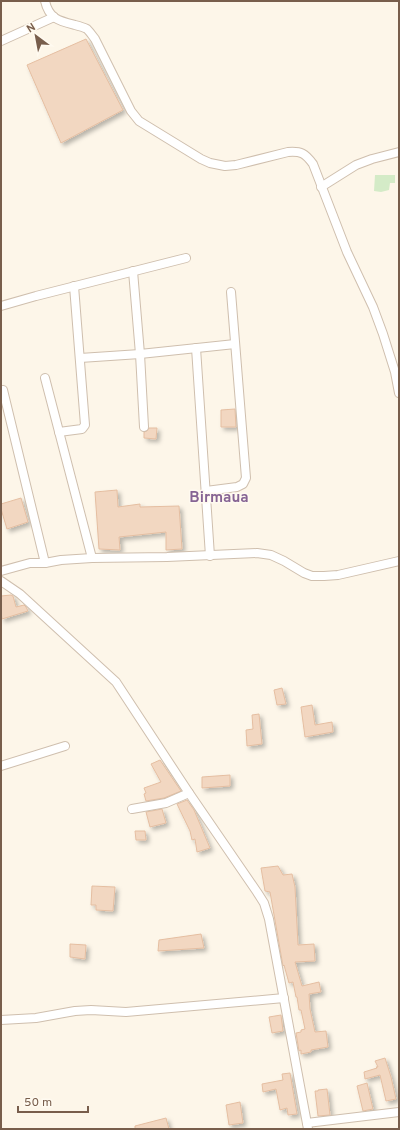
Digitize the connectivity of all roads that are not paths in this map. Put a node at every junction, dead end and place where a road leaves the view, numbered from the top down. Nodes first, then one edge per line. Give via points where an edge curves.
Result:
1 (45, 1) edge
2 (54, 17) junction
3 (1, 41) edge
4 (399, 152) edge
5 (321, 187) junction
6 (186, 258) dead end
7 (133, 271) junction
8 (74, 286) junction
9 (231, 292) dead end
10 (1, 306) edge
11 (235, 344) junction
12 (196, 348) junction
13 (140, 354) junction
14 (80, 358) junction
15 (45, 378) dead end
16 (3, 390) dead end
17 (399, 393) edge
18 (144, 427) dead end
19 (59, 432) junction
20 (206, 491) junction
21 (210, 556) junction
22 (92, 558) junction
23 (399, 561) edge
24 (45, 563) junction
25 (1, 571) edge
26 (1, 581) edge
27 (65, 746) dead end
28 (1, 766) edge
29 (189, 793) junction
30 (132, 809) dead end
31 (284, 998) junction
32 (1, 1020) edge
33 (399, 1112) edge
34 (307, 1127) edge

1 - 2 street
2 - 3 street
2 - 5 street via 81,26 90,32 138,121 201,159 217,165 236,165 288,152 301,153 313,164
4 - 5 street via 367,160
5 - 17 street via 384,334
6 - 7 street
7 - 8 street
7 - 13 street
8 - 10 street
8 - 14 street
9 - 11 street
11 - 12 street
11 - 20 street via 246,478 243,484 237,487
12 - 13 street
12 - 20 street
13 - 14 street
13 - 18 street
14 - 19 street via 84,426 79,430
15 - 19 street
16 - 24 street
19 - 22 street
20 - 21 street
21 - 22 street
21 - 23 street via 257,553 284,561 304,574 312,576 338,575
22 - 24 street
24 - 25 street via 30,563
26 - 29 street via 20,594 116,682
27 - 28 street
29 - 30 street via 166,803
29 - 31 street via 264,903
31 - 32 street via 126,1012 75,1011 36,1018
31 - 34 street
33 - 34 street

